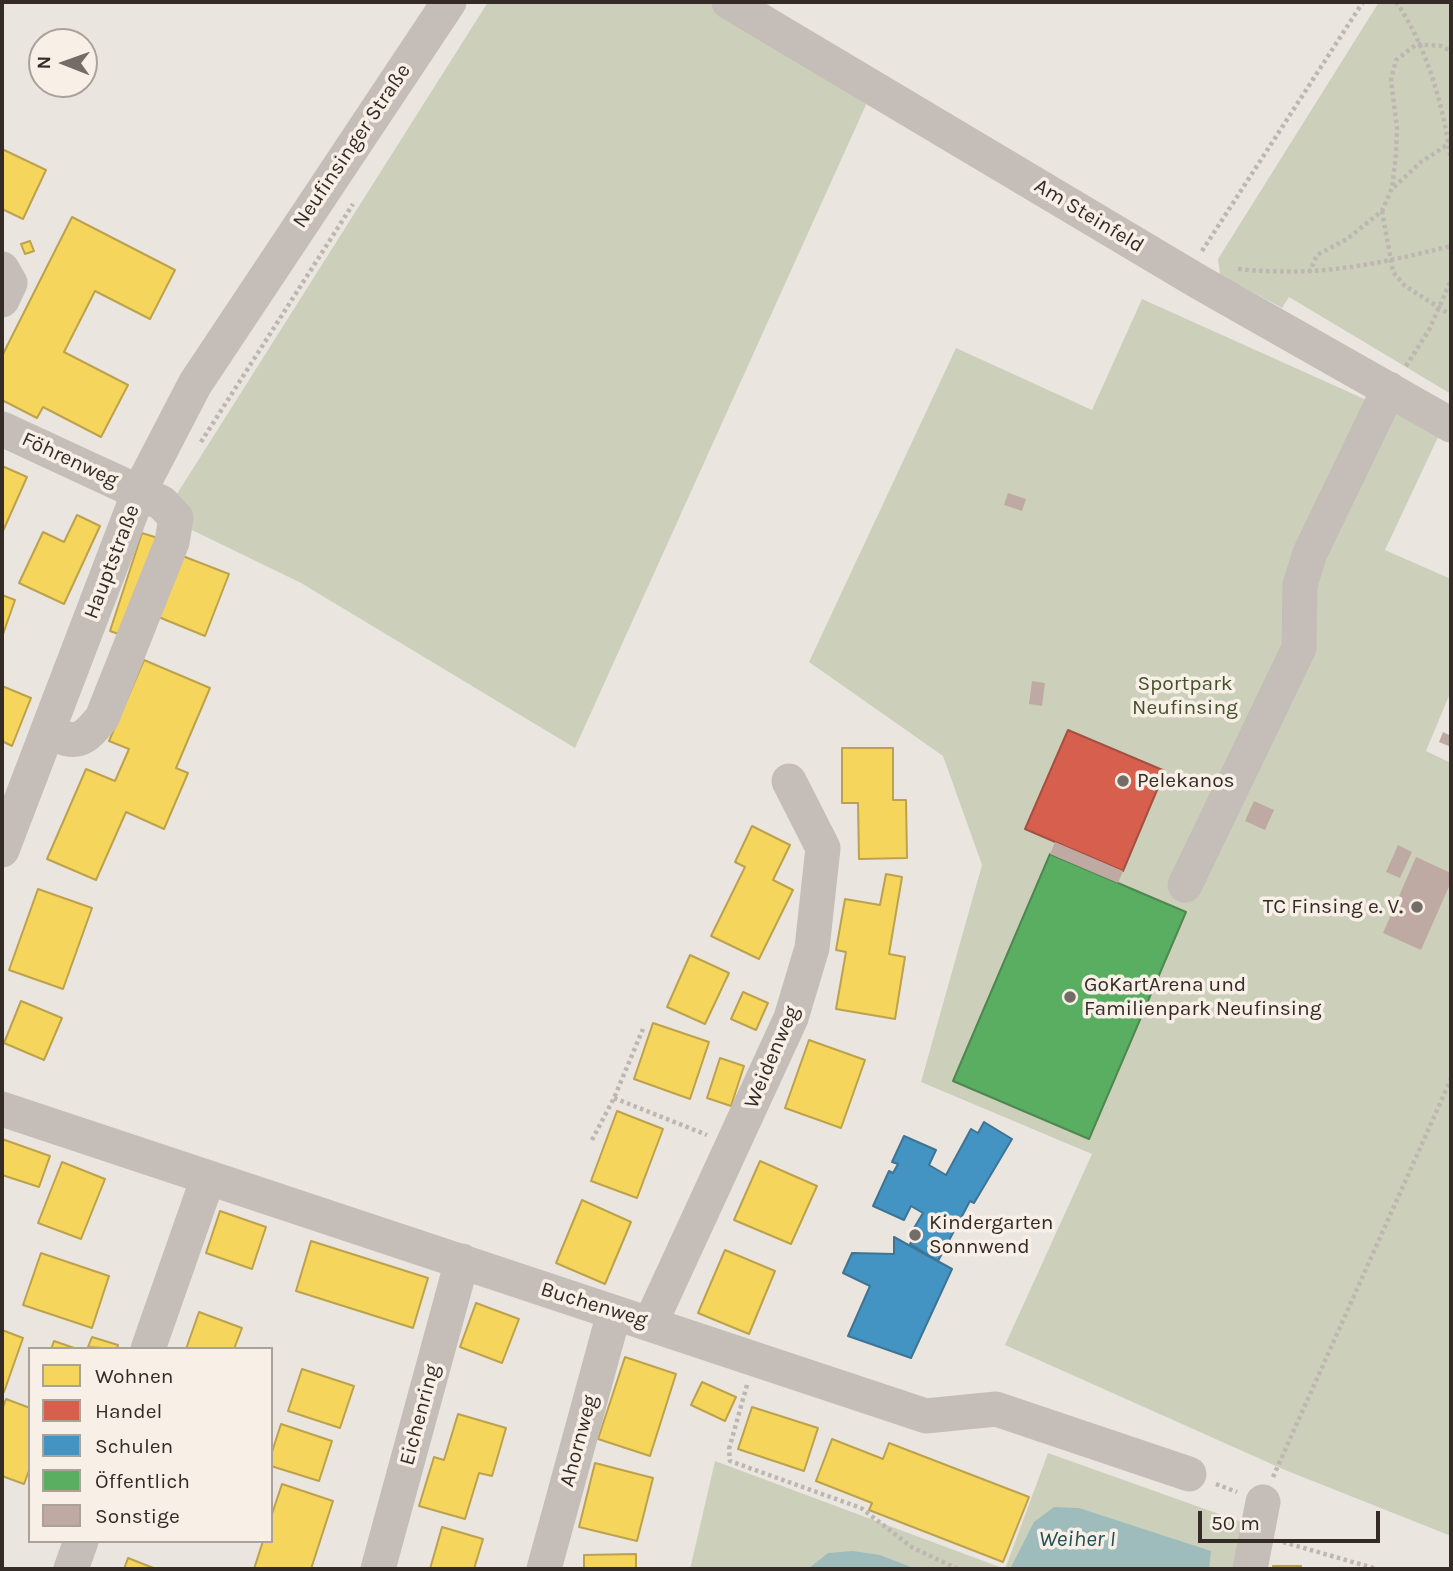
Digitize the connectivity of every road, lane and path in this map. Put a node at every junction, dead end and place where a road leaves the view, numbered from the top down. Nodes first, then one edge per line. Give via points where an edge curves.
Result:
1 (449, 2) edge
2 (729, 2) edge
3 (1363, 2) edge
4 (1396, 2) edge
5 (1418, 44) junction
6 (1451, 51) edge
7 (1450, 143) edge
8 (1451, 161) edge
9 (1392, 188) junction
10 (356, 199) dead end
11 (1382, 211) junction
12 (1451, 246) edge
13 (1392, 261) junction
14 (2, 269) edge
15 (1309, 273) junction
16 (1193, 278) junction
17 (1451, 281) edge
18 (255, 290) joint
19 (2, 300) edge
20 (1440, 309) junction
21 (1451, 315) edge
22 (1389, 389) junction
23 (1451, 425) edge
24 (2, 429) edge
25 (200, 443) dead end
26 (139, 492) junction
27 (47, 732) junction
28 (16, 773) edge
29 (789, 781) dead end
30 (2, 850) edge
31 (1185, 885) dead end
32 (643, 1029) dead end
33 (1451, 1079) edge
34 (614, 1098) junction
35 (2, 1109) edge
36 (592, 1140) dead end
37 (734, 1145) junction
38 (208, 1178) junction
39 (462, 1261) junction
40 (614, 1313) junction
41 (651, 1322) junction
42 (149, 1347) edge
43 (754, 1357) junction
44 (1189, 1474) joint
45 (1259, 1518) junction
46 (80, 1543) edge
47 (71, 1569) edge
48 (379, 1569) edge
49 (544, 1569) edge
50 (958, 1569) edge
51 (1250, 1569) edge
52 (1377, 1569) edge

1 - 18 street, Neufinsinger Straße
2 - 16 street, Am Steinfeld
3 - 16 path
4 - 5 path
5 - 6 path
5 - 7 path
5 - 9 path via 1396,60 1391,80 1397,129
7 - 8 path
7 - 9 path
9 - 11 path
10 - 25 path
11 - 13 path
11 - 15 path via 1347,239 1317,255
12 - 13 path
13 - 15 path
13 - 20 path via 1393,272 1405,286
14 - 19 street via 10,283
15 - 16 path via 1218,267
16 - 22 street, Am Steinfeld
17 - 20 path
18 - 26 street, Hauptstraße via 195,384
20 - 21 path
20 - 22 path
22 - 23 street, Am Steinfeld
22 - 31 street via 1310,553 1300,585 1299,648
24 - 26 street, Föhrenweg
26 - 27 street, Hauptstraße
26 - 27 street, Föhrenweg via 162,503 176,518 172,542 103,718 87,737 72,742
27 - 28 street, Hauptstraße
28 - 30 street, Hauptstraße
29 - 37 street, Weidenweg via 823,848 812,948 791,1018
32 - 34 path
33 - 45 path
34 - 36 path
34 - 37 path
35 - 38 street, Buchenweg
37 - 41 street, Weidenweg
38 - 39 street, Buchenweg
38 - 42 street
39 - 40 street, Buchenweg
39 - 48 street, Eichenring
40 - 41 street, Buchenweg
40 - 49 street, Ahornweg
41 - 43 street, Buchenweg
43 - 44 street, Buchenweg via 926,1416 996,1409
43 - 50 path via 729,1449 730,1461 861,1508 913,1548
44 - 45 path
45 - 51 street
45 - 52 path
46 - 47 street

